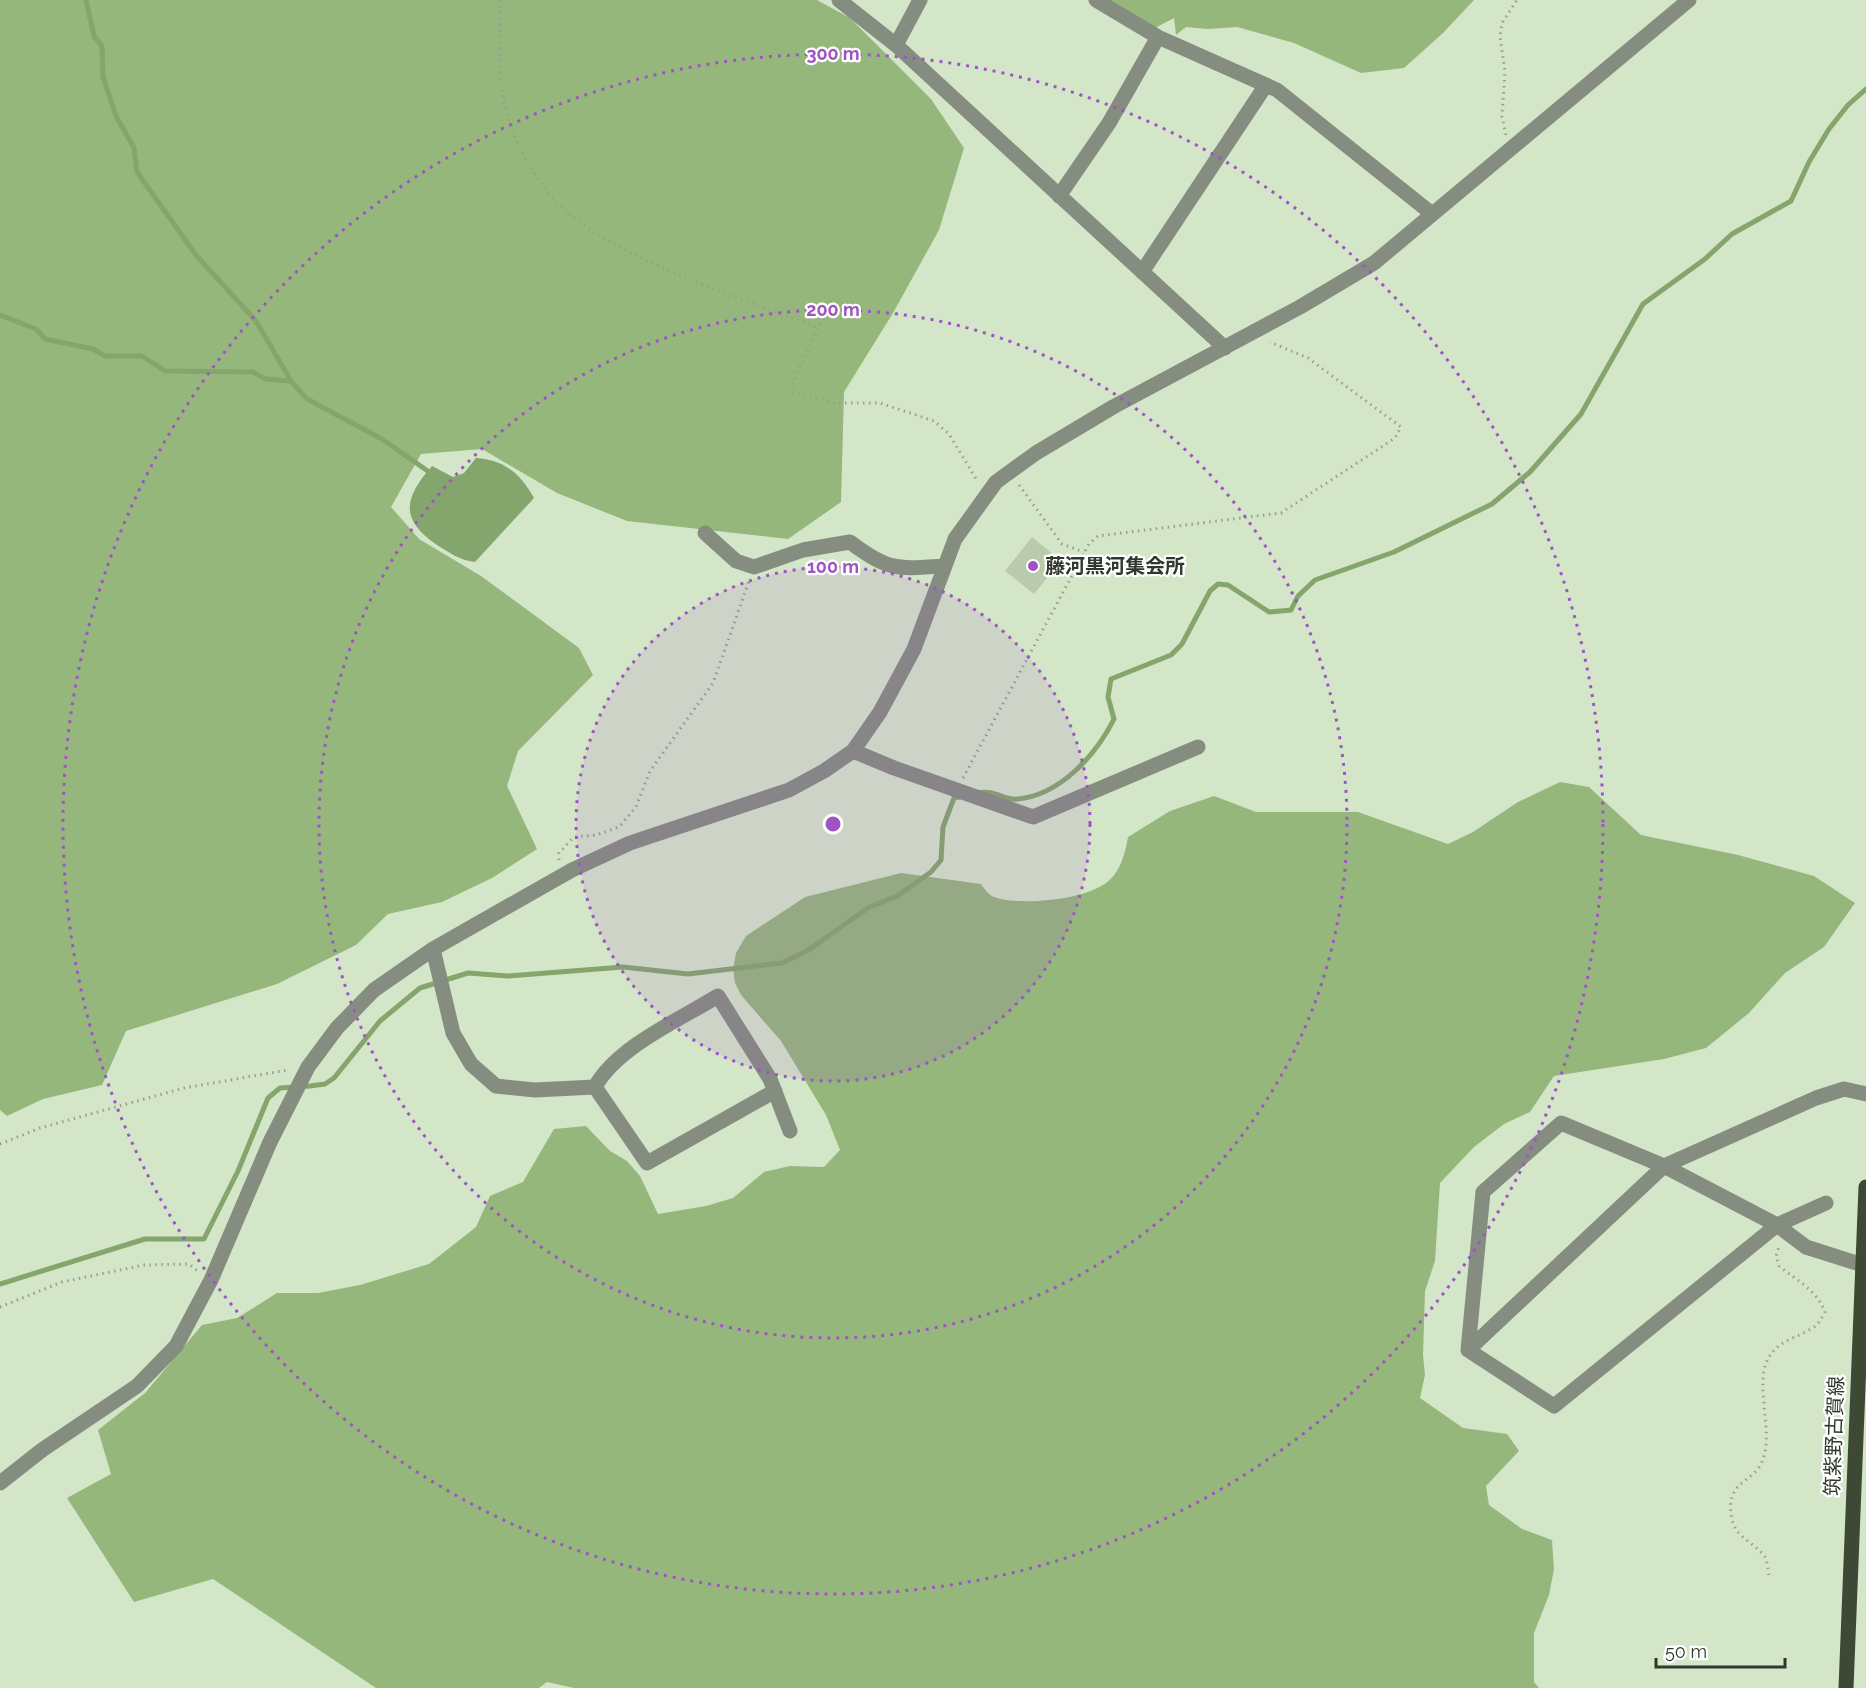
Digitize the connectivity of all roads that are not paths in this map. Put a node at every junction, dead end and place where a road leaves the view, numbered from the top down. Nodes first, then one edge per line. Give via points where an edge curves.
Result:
1 (839, 0) edge
2 (920, 0) edge
3 (1096, 0) edge
4 (1689, 0) edge
5 (1158, 37) junction
6 (896, 45) junction
7 (1266, 86) junction
8 (1059, 196) junction
9 (1431, 213) junction
10 (1142, 272) junction
11 (1225, 348) junction
12 (705, 532) dead end
13 (943, 566) junction
14 (1198, 747) dead end
15 (853, 751) junction
16 (433, 949) junction
17 (595, 1087) junction
18 (776, 1091) junction
19 (1866, 1094) edge
20 (790, 1131) dead end
21 (1664, 1166) junction
22 (1866, 1187) edge
23 (1826, 1203) dead end
24 (1777, 1225) junction
25 (1864, 1265) edge
26 (1468, 1350) junction
27 (0, 1483) edge
28 (1846, 1688) edge

1 - 6 street
2 - 6 street
3 - 5 street
4 - 9 street
5 - 7 street
5 - 8 street via 1109,123
6 - 8 street
7 - 9 street via 1277,90
7 - 10 street
8 - 10 street
9 - 11 street via 1374,263
10 - 11 street
11 - 13 street via 1113,407 1010,472 986,494 954,539
12 - 13 street via 736,561 754,567 803,550 850,542 873,560 897,569
13 - 15 street via 914,649 880,712
14 - 15 street via 1033,817
15 - 16 street via 789,790 630,843
16 - 17 street via 453,1033 471,1064 496,1086 535,1090
16 - 27 street via 374,990 337,1028 308,1067 270,1142 211,1280 176,1346 137,1386
17 - 18 street via 646,1163
17 - 18 street via 603,1072 618,1058 718,996
18 - 20 street
19 - 21 street via 1844,1089 1816,1098
21 - 24 street
21 - 26 street
21 - 26 street via 1561,1123 1484,1192
22 - 25 main road, 筑紫野古賀線
23 - 24 street
24 - 25 street via 1806,1247
24 - 26 street via 1554,1406
25 - 28 main road, 筑紫野古賀線

